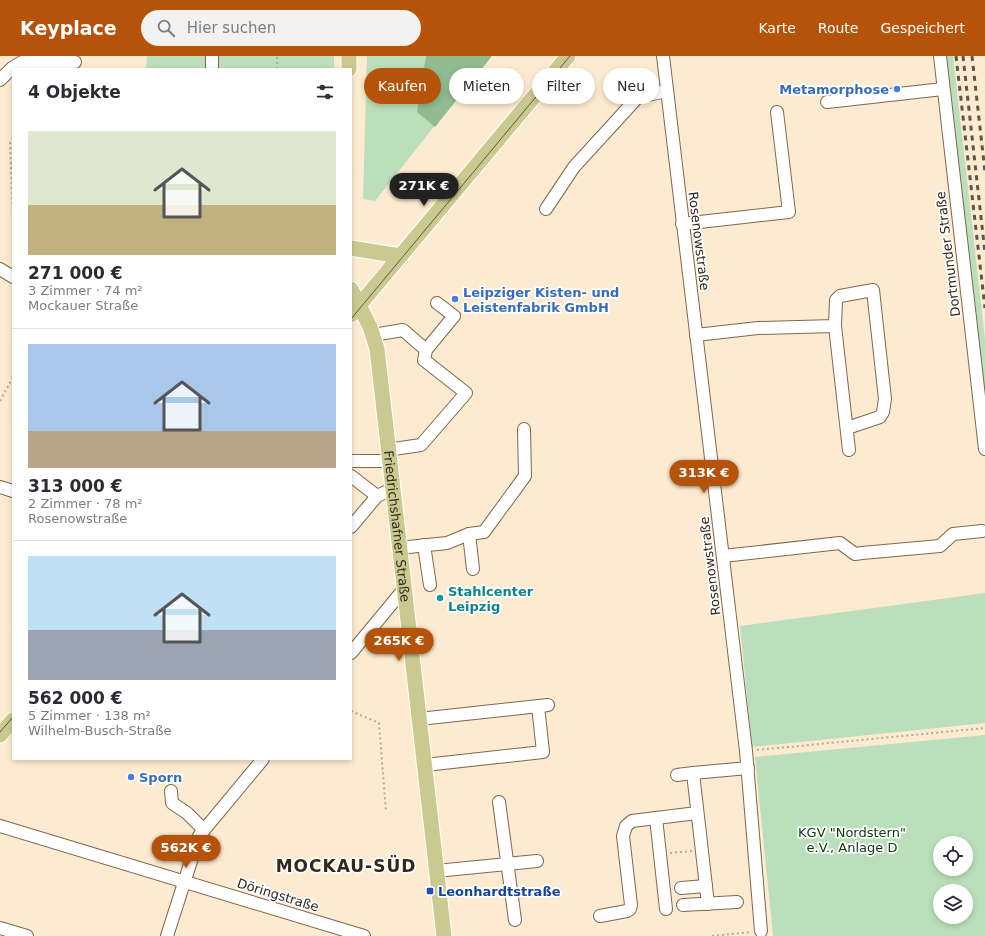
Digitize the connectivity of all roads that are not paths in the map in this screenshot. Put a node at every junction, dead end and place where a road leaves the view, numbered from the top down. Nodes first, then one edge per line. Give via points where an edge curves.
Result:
1 (212, 56) edge
2 (349, 56) edge
3 (568, 56) edge
4 (663, 56) edge
5 (940, 56) edge
6 (75, 62) edge
7 (212, 68) edge
8 (349, 68) edge
9 (0, 80) edge
10 (944, 89) junction
11 (667, 90) junction
12 (827, 102) dead end
13 (778, 112) dead end
14 (546, 209) dead end
15 (682, 224) junction
16 (352, 248) edge
17 (400, 256) junction
18 (1, 271) edge
19 (12, 276) edge
20 (352, 294) edge
21 (437, 303) dead end
22 (355, 310) edge
23 (835, 326) junction
24 (373, 335) junction
25 (696, 335) junction
26 (426, 350) junction
27 (847, 428) junction
28 (524, 429) dead end
29 (985, 449) edge
30 (849, 450) dead end
31 (388, 456) junction
32 (352, 461) edge
33 (352, 477) edge
34 (0, 487) edge
35 (392, 489) junction
36 (12, 491) edge
37 (377, 496) junction
38 (352, 526) edge
39 (982, 531) dead end
40 (470, 534) junction
41 (424, 545) junction
42 (399, 548) junction
43 (723, 556) junction
44 (473, 569) dead end
45 (430, 586) dead end
46 (404, 589) junction
47 (352, 652) edge
48 (419, 718) junction
49 (12, 722) edge
50 (0, 735) edge
51 (262, 760) edge
52 (425, 765) junction
53 (748, 768) junction
54 (693, 774) junction
55 (677, 775) dead end
56 (171, 790) dead end
57 (499, 802) dead end
58 (697, 813) junction
59 (656, 818) junction
60 (0, 826) edge
61 (204, 830) junction
62 (537, 861) dead end
63 (507, 864) junction
64 (436, 871) junction
65 (184, 881) junction
66 (706, 886) junction
67 (681, 888) dead end
68 (737, 902) dead end
69 (708, 904) junction
70 (683, 905) dead end
71 (666, 909) dead end
72 (600, 916) dead end
73 (515, 920) dead end
74 (0, 928) edge
75 (761, 931) road end
76 (27, 936) edge
77 (168, 936) edge
78 (364, 936) edge
79 (444, 936) edge

1 - 7 street
2 - 8 main road
3 - 17 main road
4 - 11 street, Rosenowstraße
5 - 10 street, Dortmunder Straße
6 - 9 street via 22,62
10 - 12 street
10 - 29 street, Dortmunder Straße
11 - 14 street via 638,97 574,167
11 - 15 street, Rosenowstraße
13 - 15 street via 789,212
15 - 25 street, Rosenowstraße
16 - 17 main road
17 - 22 main road
18 - 19 street
20 - 22 main road, Friedrichshafner Straße
21 - 26 street via 454,316
22 - 24 main road, Friedrichshafner Straße via 370,327
23 - 25 street via 758,328
23 - 27 street
23 - 27 street via 836,300 840,296 873,290 885,399 883,412 880,417
24 - 26 street via 402,330
24 - 31 main road, Friedrichshafner Straße via 377,349
25 - 43 street, Rosenowstraße
26 - 31 street via 424,360 466,393 421,445
27 - 30 street
28 - 40 street via 525,476 484,532
31 - 32 street
31 - 35 main road, Friedrichshafner Straße
33 - 37 street
34 - 36 street
35 - 37 street
35 - 42 main road, Friedrichshafner Straße
37 - 38 street
39 - 43 street via 953,534 940,546 855,554 840,543
40 - 41 street via 447,543
40 - 44 street
41 - 42 street
41 - 45 street
42 - 46 main road, Friedrichshafner Straße
43 - 53 street, Rosenowstraße
46 - 47 street
46 - 48 main road, Friedrichshafner Straße
48 - 52 main road, Friedrichshafner Straße
48 - 52 street via 543,705 543,752
49 - 50 main road
51 - 61 street
52 - 64 main road, Friedrichshafner Straße
53 - 54 street
53 - 75 street, Rosenowstraße
54 - 55 street
54 - 58 street
56 - 61 street via 172,803 187,813
57 - 63 street
58 - 59 street
58 - 66 street
59 - 71 street
59 - 72 street via 632,821 624,829 630,909
60 - 65 street, Döringstraße
61 - 65 street via 199,836
62 - 63 street
63 - 64 street
63 - 73 street
64 - 79 main road, Friedrichshafner Straße
65 - 77 street
65 - 78 street, Döringstraße
66 - 67 street
66 - 69 street
68 - 69 street
69 - 70 street
74 - 76 street

